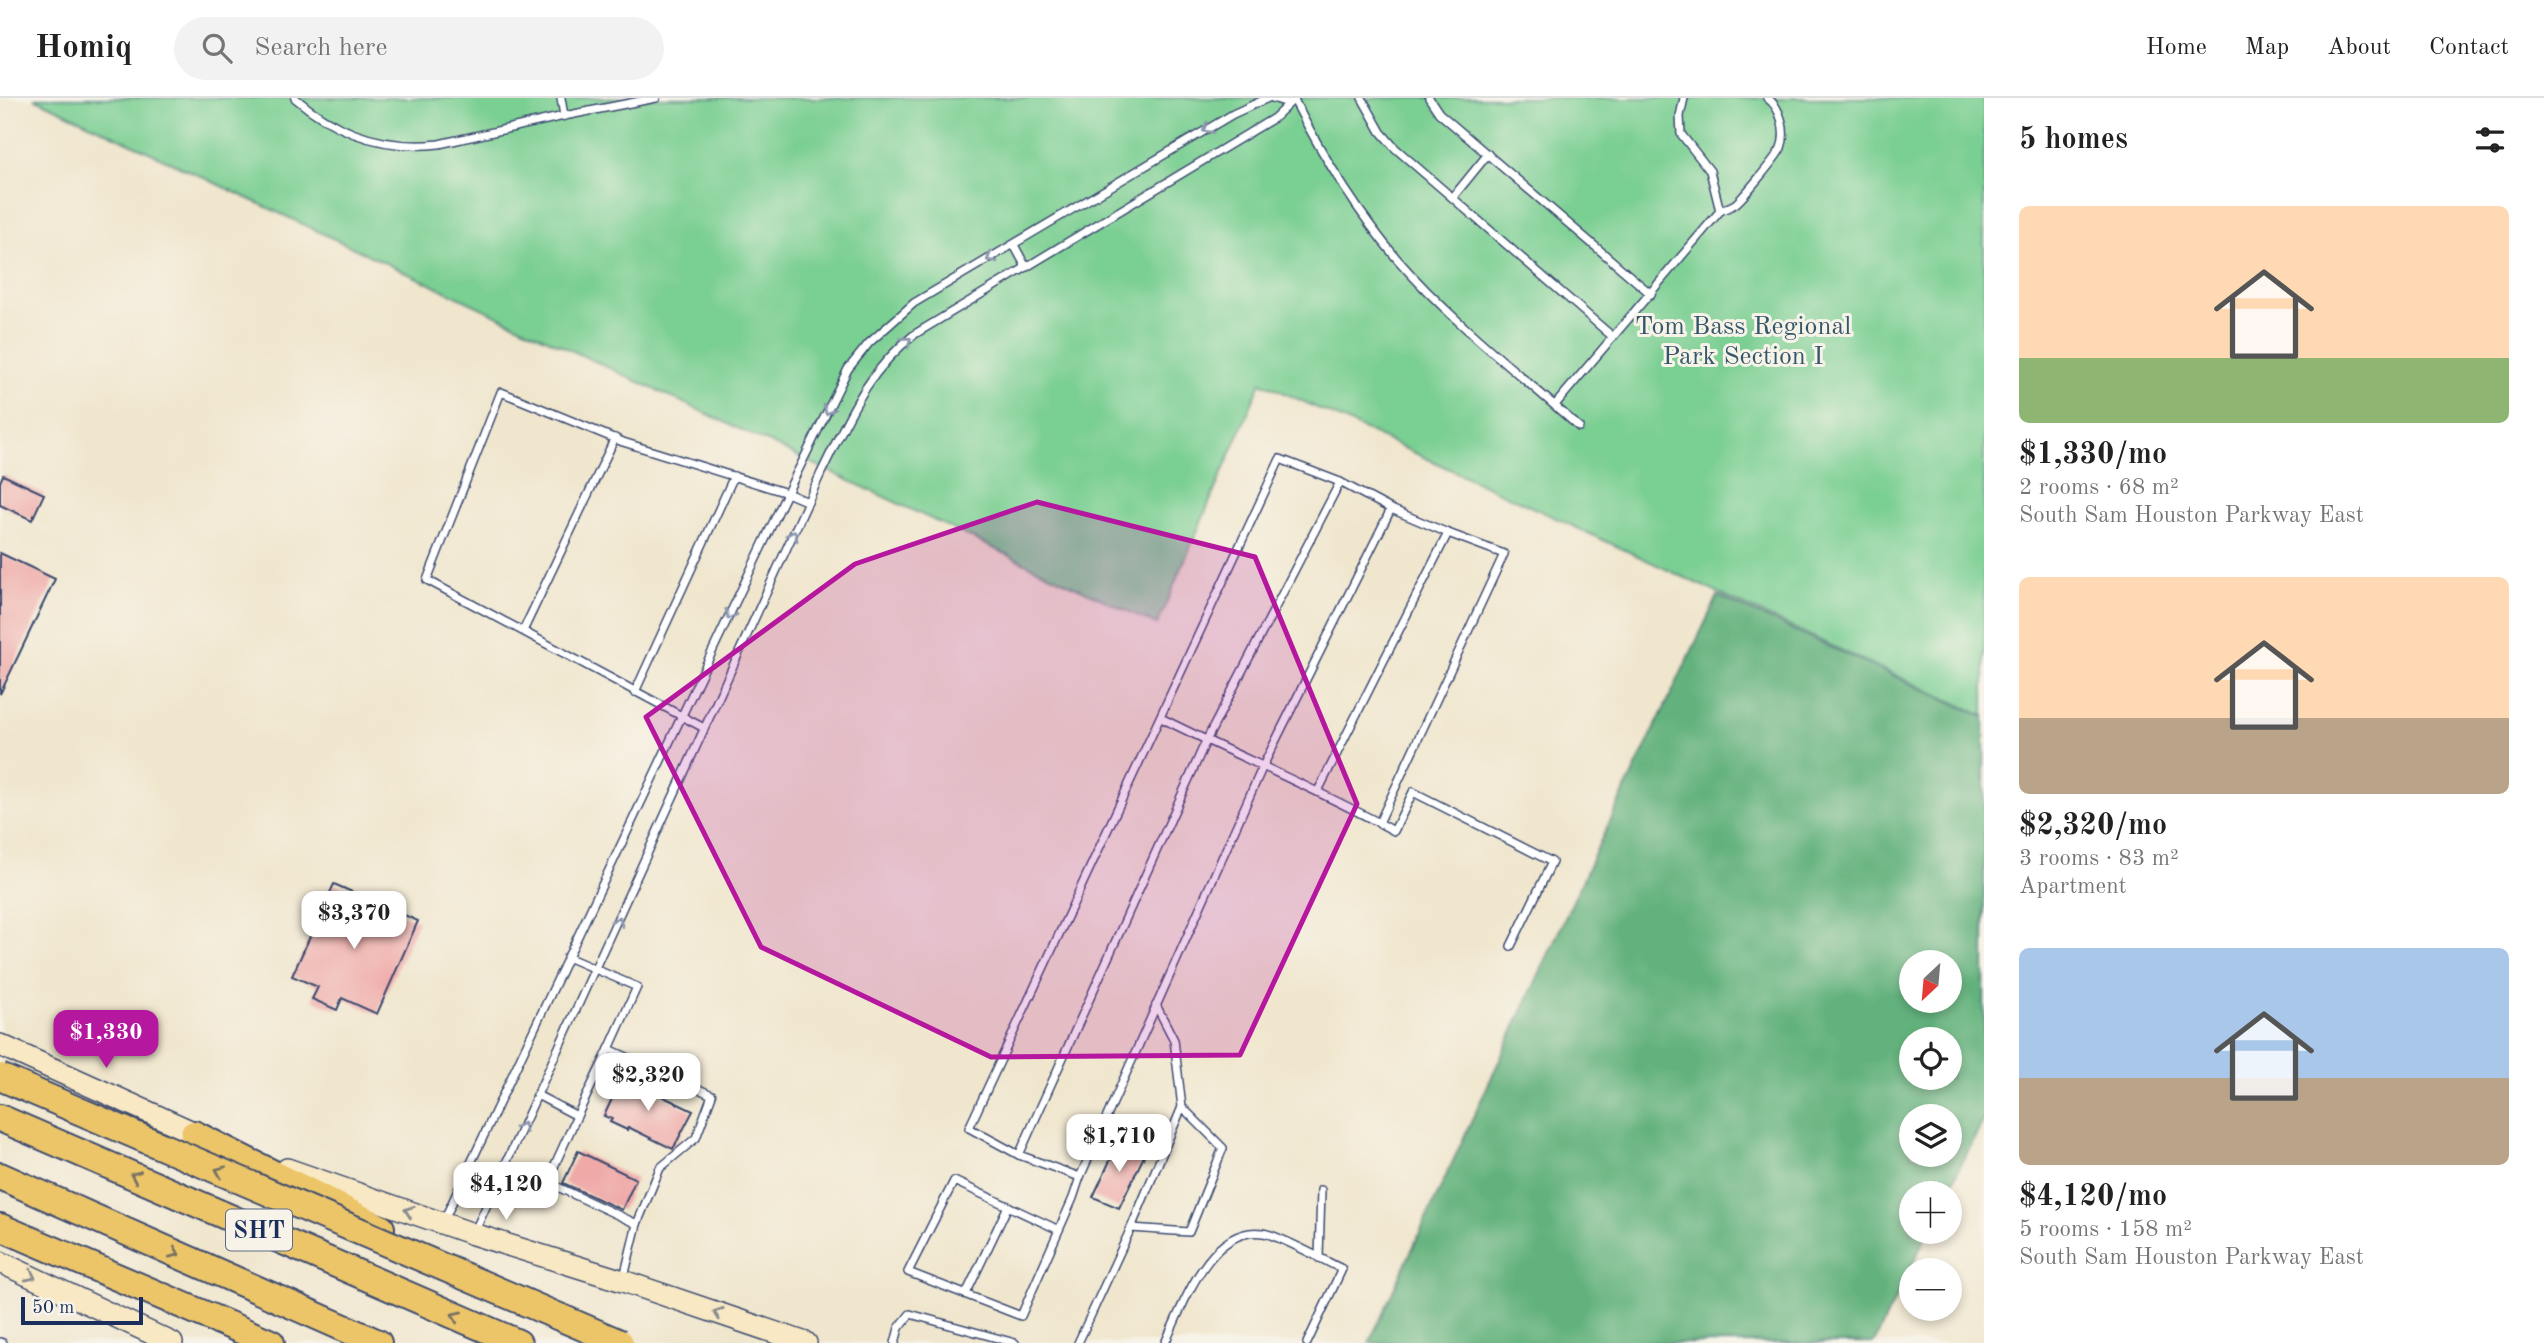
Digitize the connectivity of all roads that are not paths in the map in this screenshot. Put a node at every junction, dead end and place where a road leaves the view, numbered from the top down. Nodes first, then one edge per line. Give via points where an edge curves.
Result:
1 (295, 98) edge
2 (561, 98) edge
3 (656, 98) edge
4 (1270, 98) edge
5 (1362, 98) edge
6 (1429, 98) edge
7 (1684, 98) edge
8 (1767, 98) edge
9 (1292, 99) edge
10 (565, 116) junction
11 (1488, 154) junction
12 (1453, 197) junction
13 (1720, 211) junction
14 (1014, 245) junction
15 (1026, 267) junction
16 (1651, 294) junction
17 (1613, 337) junction
18 (1555, 405) junction
19 (1580, 427) dead end
20 (615, 438) junction
21 (734, 476) junction
22 (1340, 482) junction
23 (787, 493) junction
24 (808, 502) junction
25 (1391, 509) junction
26 (1448, 533) junction
27 (523, 631) junction
28 (635, 692) junction
29 (681, 717) junction
30 (1161, 718) junction
31 (704, 728) junction
32 (1206, 741) junction
33 (1263, 766) junction
34 (1318, 791) junction
35 (1379, 823) junction
36 (1511, 946) dead end
37 (567, 957) junction
38 (596, 970) junction
39 (1156, 1005) junction
40 (0, 1045) edge
41 (609, 1049) junction
42 (0, 1077) edge
43 (537, 1095) junction
44 (1182, 1107) junction
45 (577, 1116) junction
46 (0, 1118) edge
47 (194, 1134) junction
48 (1019, 1155) junction
49 (0, 1176) edge
50 (1080, 1177) junction
51 (1321, 1191) dead end
52 (1008, 1206) junction
53 (443, 1223) junction
54 (637, 1224) junction
55 (0, 1227) edge
56 (1131, 1228) junction
57 (1059, 1230) junction
58 (473, 1234) junction
59 (0, 1246) edge
60 (1319, 1258) junction
61 (0, 1262) edge
62 (623, 1281) junction
63 (966, 1294) junction
64 (172, 1343) edge
65 (243, 1343) edge
66 (271, 1343) edge
67 (378, 1343) edge
68 (519, 1343) edge
69 (620, 1343) edge
70 (806, 1343) edge
71 (895, 1343) edge
72 (1015, 1343) edge
73 (1078, 1343) edge
74 (1165, 1343) edge
75 (1307, 1343) edge

1 - 10 lane via 351,133 400,146 439,144
2 - 10 lane
3 - 10 lane
4 - 9 lane
4 -> 14 lane via 1233,114
5 - 12 lane via 1395,148
6 - 11 lane via 1439,113
7 - 13 lane via 1681,134 1710,171
8 - 13 lane via 1781,118 1781,149 1736,203
9 - 15 lane via 1274,118
9 - 18 lane via 1321,153 1398,260 1453,316
11 - 12 lane
11 - 16 lane
12 - 17 lane
13 - 16 lane
14 - 15 lane
14 -> 23 lane via 914,303 869,344 849,369
24 -> 15 lane via 861,394 893,351
16 - 17 lane
17 - 18 lane
18 - 19 lane
20 - 21 lane
20 - 27 lane
20 - 27 lane via 501,392 427,580
21 - 23 lane
21 - 28 lane
22 - 25 lane
22 - 30 lane via 1280,459
22 - 32 lane
23 - 24 lane
23 -> 29 lane
31 -> 24 lane
25 - 26 lane
25 - 33 lane
26 - 34 lane
26 - 35 lane via 1504,554
27 - 28 lane
28 - 29 lane
29 - 31 lane
29 - 37 lane
30 - 32 lane
30 - 48 lane via 970,1128
38 -> 31 lane
32 - 33 lane
32 - 48 lane
33 - 34 lane
33 - 39 lane
34 - 35 lane
35 - 36 lane via 1394,831 1413,792 1552,862
37 - 38 lane
37 - 53 lane
38 - 41 lane via 637,987
38 - 43 lane
39 - 44 lane via 1174,1040
39 - 50 lane
40 - 47 main road
41 - 45 lane
41 - 54 lane via 712,1095 696,1138 660,1168
69 -> 42 highway, bridge
43 - 45 lane
58 -> 43 lane
44 - 56 lane
44 - 56 lane via 1223,1148 1189,1232
45 - 54 lane via 547,1182
68 -> 46 highway, SHT
53 -> 47 main road
47 - 69 highway
48 - 50 lane
49 -> 67 highway, SHT
50 - 57 lane
51 - 60 lane
52 - 57 lane
52 - 63 lane
52 - 63 lane via 954,1181 908,1272
53 - 58 main road
54 - 62 lane
55 - 66 highway
56 - 73 lane
57 - 63 lane via 1021,1316
58 - 62 main road
59 - 65 highway
60 - 74 lane via 1264,1233 1241,1234 1203,1265
60 - 75 lane via 1342,1269
61 -> 64 main road
70 -> 62 main road
71 - 72 lane via 899,1328 911,1314

